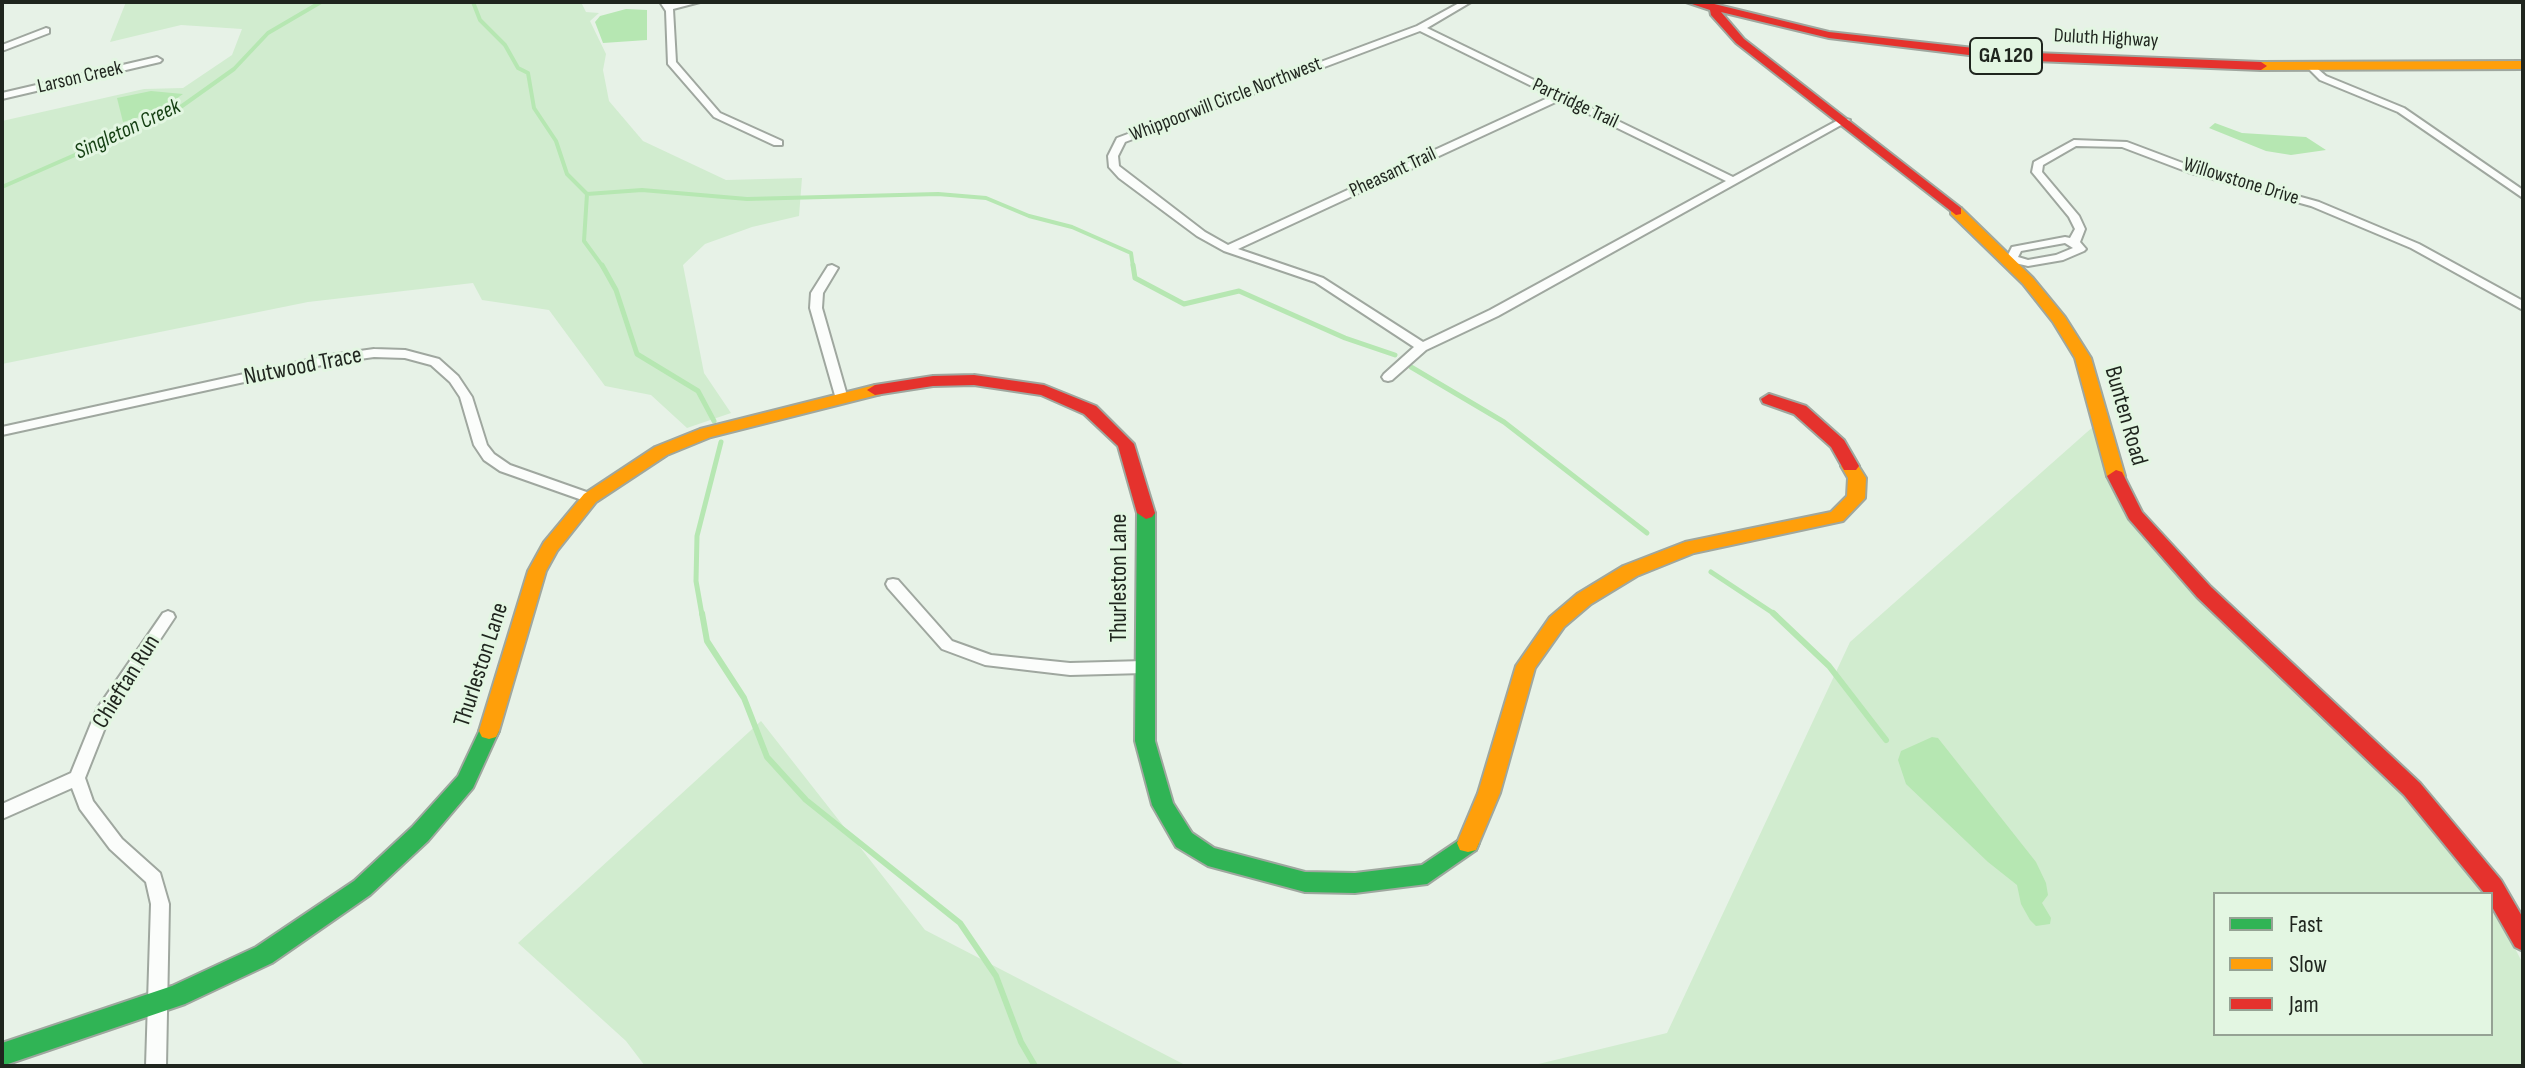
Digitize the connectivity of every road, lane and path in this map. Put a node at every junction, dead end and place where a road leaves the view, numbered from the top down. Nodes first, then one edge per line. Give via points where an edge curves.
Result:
1 (696, 2) edge
2 (1467, 2) edge
3 (1692, 2) edge
4 (666, 4) edge
5 (1716, 8) junction
6 (1420, 28) junction
7 (46, 31) dead end
8 (2, 48) edge
9 (157, 60) dead end
10 (2523, 65) edge
11 (2313, 68) junction
12 (2, 96) edge
13 (1559, 97) junction
14 (1845, 120) junction
15 (778, 143) dead end
16 (1731, 180) junction
17 (2523, 195) edge
18 (2074, 242) junction
19 (2050, 245) junction
20 (1228, 249) junction
21 (2065, 255) junction
22 (2009, 258) junction
23 (832, 268) dead end
24 (2523, 306) edge
25 (1422, 347) junction
26 (1388, 377) dead end
27 (842, 399) junction
28 (1769, 399) dead end
29 (2, 431) edge
30 (590, 498) junction
31 (893, 584) dead end
32 (168, 617) dead end
33 (1144, 667) junction
34 (77, 778) junction
35 (2, 812) edge
36 (2523, 940) edge
37 (156, 1004) junction
38 (2, 1055) edge
39 (156, 1066) edge

1 - 4 street
2 - 6 street, Whippoorwill Circle Northwest
3 - 5 street, Duluth Highway / GA 120
4 - 15 street via 671,62 717,115
5 - 11 street, Duluth Highway / GA 120 via 1809,31 1916,48 2108,62
5 - 14 street, Bunten Road via 1740,41
6 - 13 street, Partridge Trail
6 - 20 street, Whippoorwill Circle Northwest via 1121,140 1114,167 1180,220
7 - 8 street
9 - 12 street, Larson Creek
10 - 11 street, Duluth Highway / GA 120
11 - 17 street via 2323,78 2401,110
13 - 16 street, Partridge Trail
13 - 20 street, Pheasant Trail
14 - 16 street
14 - 22 street, Bunten Road
16 - 25 street via 1507,306
18 - 19 street
18 - 21 street via 2080,249
18 - 24 street, Willowstone Drive via 2080,229 2037,172 2038,164 2074,143 2123,144 2357,221 2415,246
19 - 21 street
19 - 22 street via 2016,249
20 - 25 street, Whippoorwill Circle Northwest via 1319,280
21 - 22 street via 2028,263
22 - 36 street, Bunten Road via 2060,320 2083,358 2110,464 2135,515 2204,592 2412,789 2493,887
23 - 27 street via 817,293 816,308
25 - 26 street
27 - 30 street, Thurleston Lane via 706,433 661,451
27 - 33 street, Thurleston Lane via 887,387 974,380 1044,390 1090,410 1126,444 1146,507
28 - 33 street, Thurleston Lane via 1800,410 1838,444 1857,478 1856,498 1837,517 1691,547 1630,571 1557,622 1526,666 1489,793 1466,848 1427,874 1355,883 1305,882 1208,856 1184,840 1163,805 1145,741
29 - 30 street, Nutwood Trace via 331,359 405,354 435,362 454,379 489,457 505,468
30 - 37 street, Thurleston Lane via 537,571 489,730 466,782 447,806 362,888 313,922 264,955
31 - 33 street via 947,645 990,661 1070,669
32 - 34 street, Chieftan Run via 103,713
34 - 35 street
34 - 37 street via 86,804 116,844 154,878 160,904
37 - 38 street, Thurleston Lane
37 - 39 street

